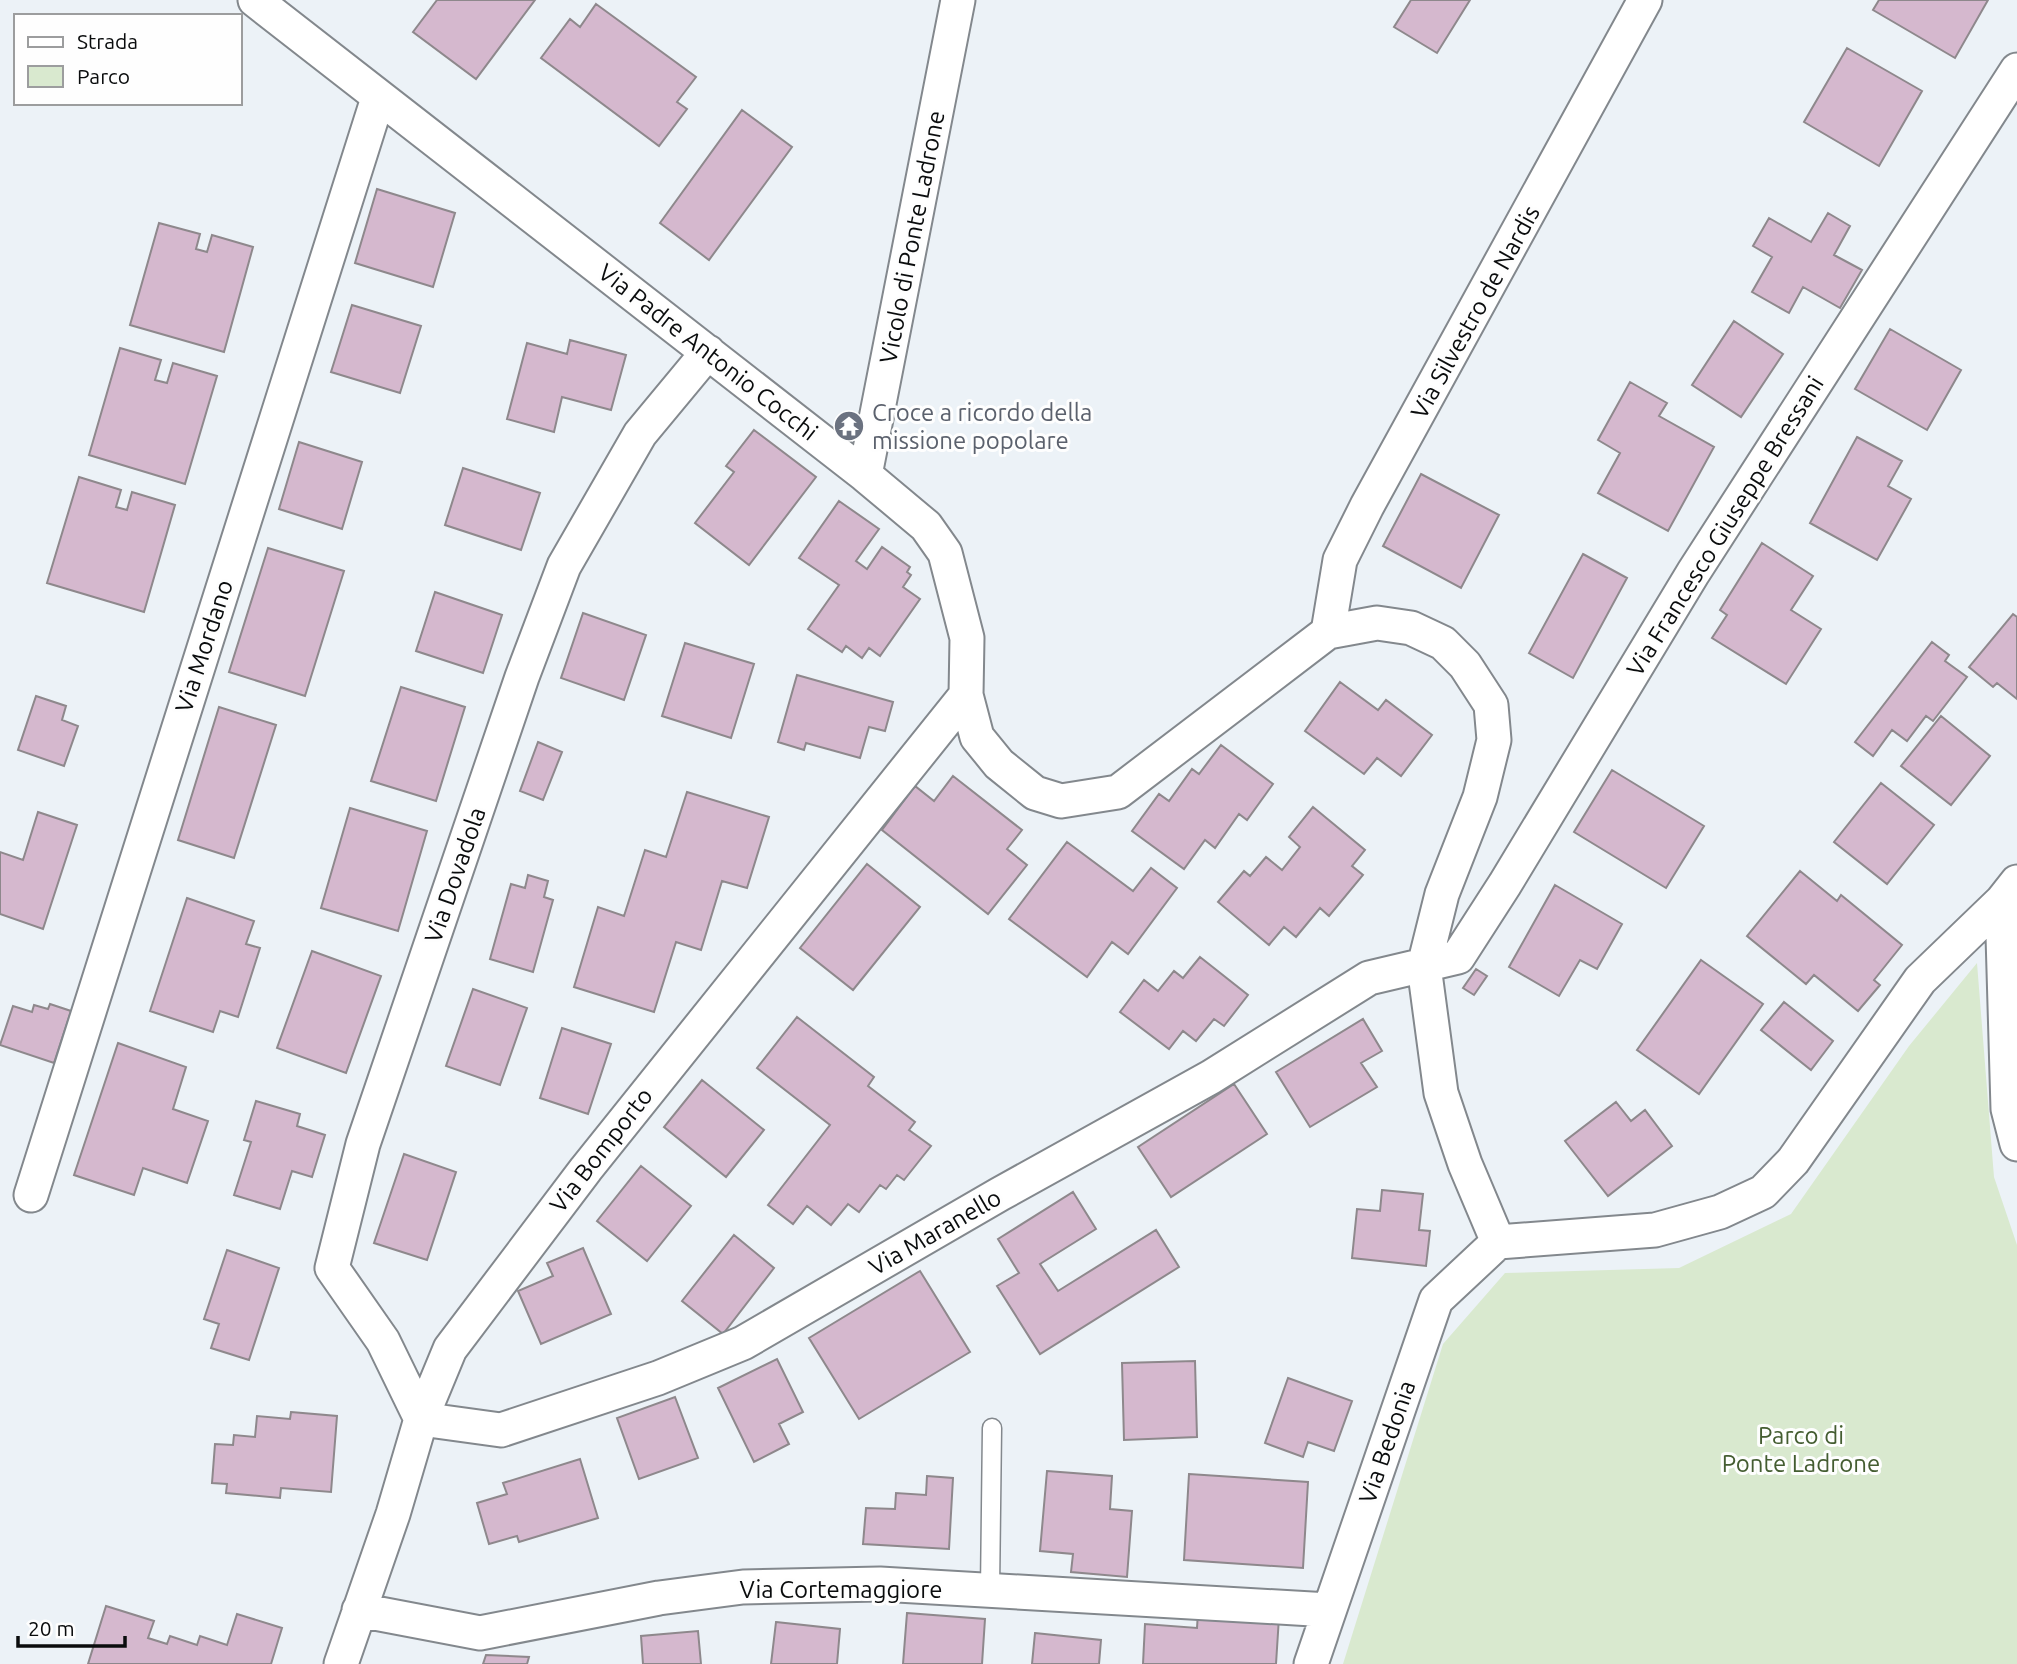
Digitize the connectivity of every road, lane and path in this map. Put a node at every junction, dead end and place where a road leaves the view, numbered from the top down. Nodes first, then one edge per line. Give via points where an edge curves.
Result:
1 (255, 0) edge
2 (958, 0) edge
3 (1645, 0) edge
4 (2017, 70) edge
5 (378, 98) junction
6 (709, 352) junction
7 (865, 475) junction
8 (1328, 632) junction
9 (966, 695) junction
10 (2010, 892) edge
11 (1424, 966) junction
12 (2017, 1144) edge
13 (31, 1195) dead end
14 (1498, 1242) junction
15 (421, 1419) junction
16 (992, 1428) dead end
17 (990, 1590) junction
18 (1329, 1609) junction
19 (359, 1610) junction
20 (341, 1664) edge
21 (1311, 1664) edge

1 - 5 street, Via Padre Antonio Cocchi
2 - 7 street, Vicolo di Ponte Ladrone
3 - 8 street, Via Silvestro de Nardis via 1367,506 1340,560
4 - 11 street, Via Francesco Giuseppe Bressani via 1693,573 1458,957
5 - 6 street, Via Padre Antonio Cocchi
5 - 13 street, Via Mordano
6 - 7 street, Via Padre Antonio Cocchi
6 - 15 street, Via Dovadola via 640,434 564,566 363,1144 331,1268 383,1341
7 - 9 street, Via Padre Antonio Cocchi via 926,526 945,553 967,638
8 - 9 street, Via Padre Antonio Cocchi via 1118,792 1061,801 1035,793 999,764 977,737
8 - 11 street, Via Padre Antonio Cocchi via 1377,623 1410,628 1443,643 1465,665 1491,705 1494,740 1480,797 1442,894
9 - 15 street, Via Bomporto via 578,1179 450,1349
10 - 12 street via 2008,1109
10 - 14 street via 1920,980 1793,1161 1763,1192 1720,1212 1655,1230
11 - 14 street, Via Padre Antonio Cocchi via 1441,1093
11 - 15 street, Via Maranello via 1369,978 1212,1077 743,1343 658,1378 501,1430
14 - 18 street, Via Bedonia via 1436,1300
15 - 19 street, Via Bomporto
16 - 17 lane
17 - 18 street, Via Cortemaggiore
17 - 19 street, Via Cortemaggiore via 880,1584 743,1587 659,1598 480,1633
18 - 21 street, Via Bedonia
19 - 20 street, Via Bomporto

